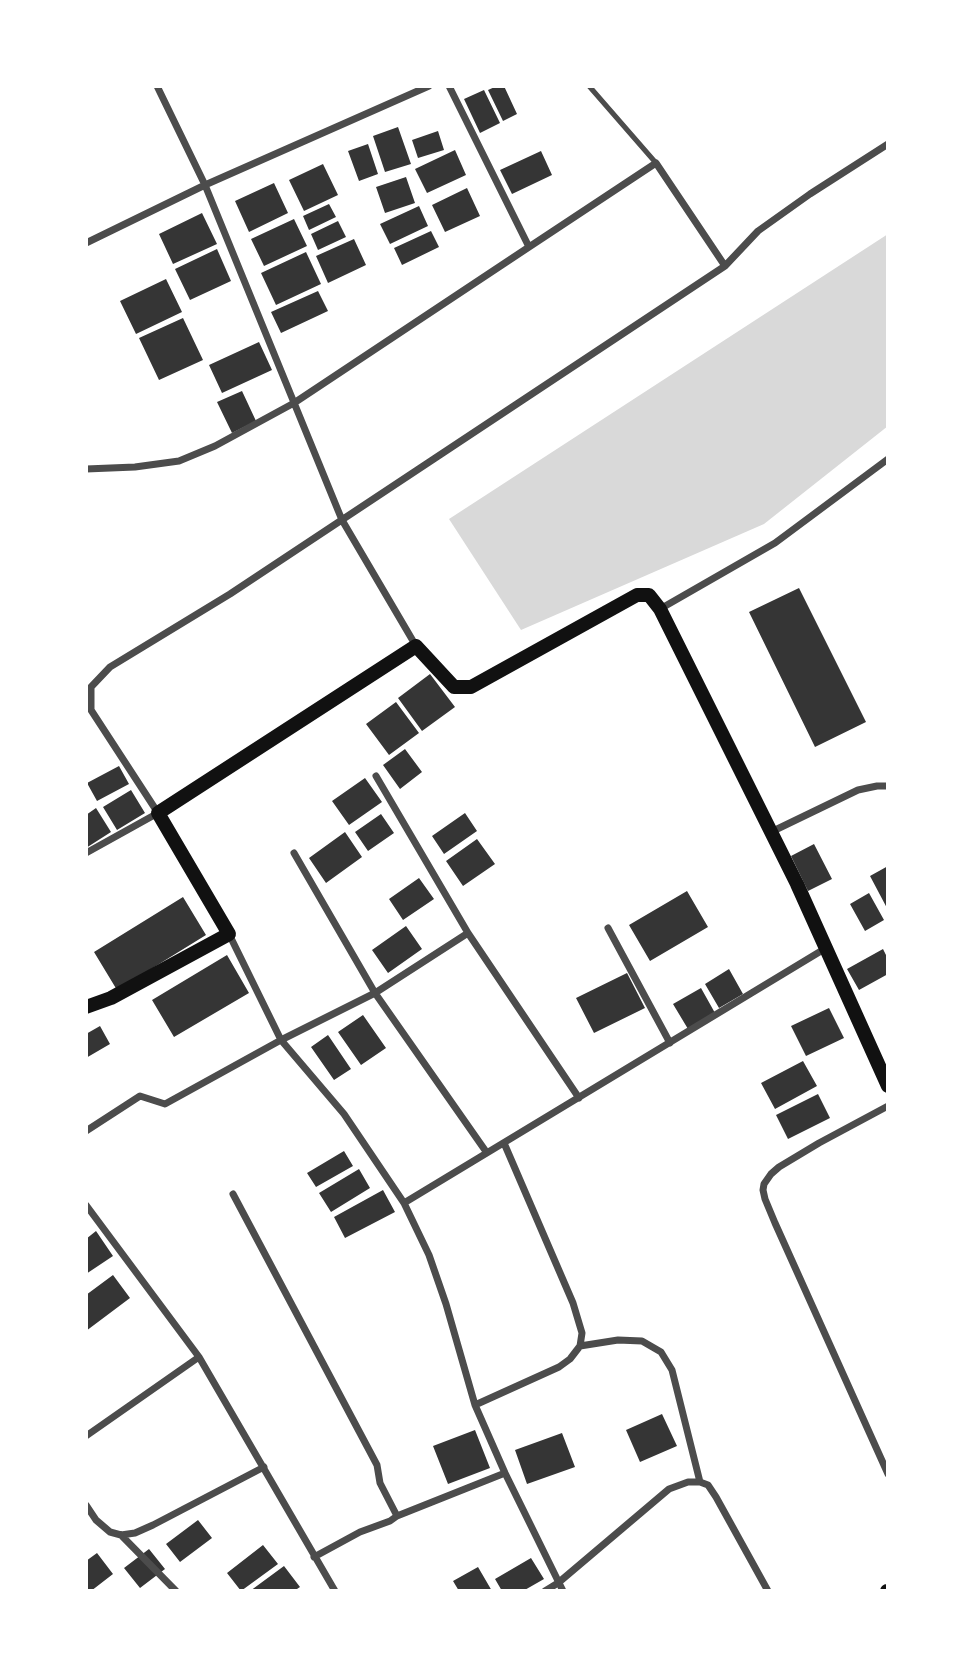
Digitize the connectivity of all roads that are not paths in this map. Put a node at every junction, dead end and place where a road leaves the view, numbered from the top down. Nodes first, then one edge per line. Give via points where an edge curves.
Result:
1 (158, 86) edge
2 (429, 86) edge
3 (449, 86) edge
4 (589, 86) edge
5 (888, 144) edge
6 (656, 163) junction
7 (205, 185) junction
8 (86, 243) edge
9 (529, 247) junction
10 (725, 266) junction
11 (293, 403) junction
12 (888, 459) edge
13 (86, 469) edge
14 (342, 520) junction
15 (660, 609) junction
16 (416, 646) junction
17 (89, 711) edge
18 (376, 776) dead end
19 (888, 786) edge
20 (158, 813) junction
21 (771, 832) junction
22 (86, 853) edge
23 (294, 853) dead end
24 (608, 928) dead end
25 (468, 933) junction
26 (229, 934) junction
27 (826, 948) junction
28 (375, 993) junction
29 (86, 1007) edge
30 (281, 1040) junction
31 (670, 1043) junction
32 (888, 1086) edge
33 (579, 1098) junction
34 (888, 1106) edge
35 (86, 1131) edge
36 (504, 1143) junction
37 (487, 1153) junction
38 (233, 1194) dead end
39 (404, 1203) junction
40 (86, 1205) edge
41 (580, 1346) junction
42 (199, 1357) junction
43 (475, 1405) junction
44 (86, 1436) edge
45 (264, 1467) junction
46 (505, 1473) junction
47 (888, 1474) edge
48 (700, 1482) junction
49 (86, 1505) edge
50 (397, 1516) junction
51 (121, 1535) junction
52 (314, 1556) junction
53 (558, 1583) junction
54 (176, 1591) edge
55 (335, 1591) edge
56 (545, 1591) edge
57 (563, 1591) edge
58 (768, 1591) edge

1 - 7 street
2 - 7 street
3 - 9 street
4 - 6 lane
5 - 10 street via 758,231
6 - 9 street
6 - 10 street
7 - 8 street
7 - 11 street
9 - 11 street
10 - 14 street
11 - 13 street via 179,461
11 - 14 street
12 - 15 street via 775,543
14 - 16 street
14 - 17 street via 110,667 91,687
15 - 16 main road via 649,595 637,595 471,687 454,687
15 - 21 main road
16 - 20 main road
17 - 20 street
18 - 25 street
19 - 21 street via 858,790
20 - 22 street
20 - 26 main road
21 - 27 main road
23 - 28 street
24 - 31 street
25 - 28 street
25 - 33 street
26 - 29 main road
26 - 30 street
27 - 31 street
27 - 32 main road
28 - 30 street
28 - 37 street
30 - 35 street via 165,1104 140,1096
30 - 39 street via 344,1114
31 - 33 street
33 - 36 street
34 - 47 street via 779,1167 764,1184 775,1223
36 - 37 street
36 - 41 street via 573,1303 582,1333
37 - 39 street
38 - 50 street via 377,1465 380,1483
39 - 43 street via 429,1255
40 - 42 street
41 - 43 street via 559,1367
41 - 48 street via 642,1341 661,1352 672,1370
42 - 44 street
42 - 45 street
43 - 46 street
45 - 51 street via 153,1525
45 - 52 street
46 - 50 street
46 - 53 street
48 - 53 street via 669,1489
48 - 58 street via 716,1497
49 - 51 street via 110,1532
50 - 52 street
51 - 54 street
52 - 55 street
53 - 56 street
53 - 57 street

